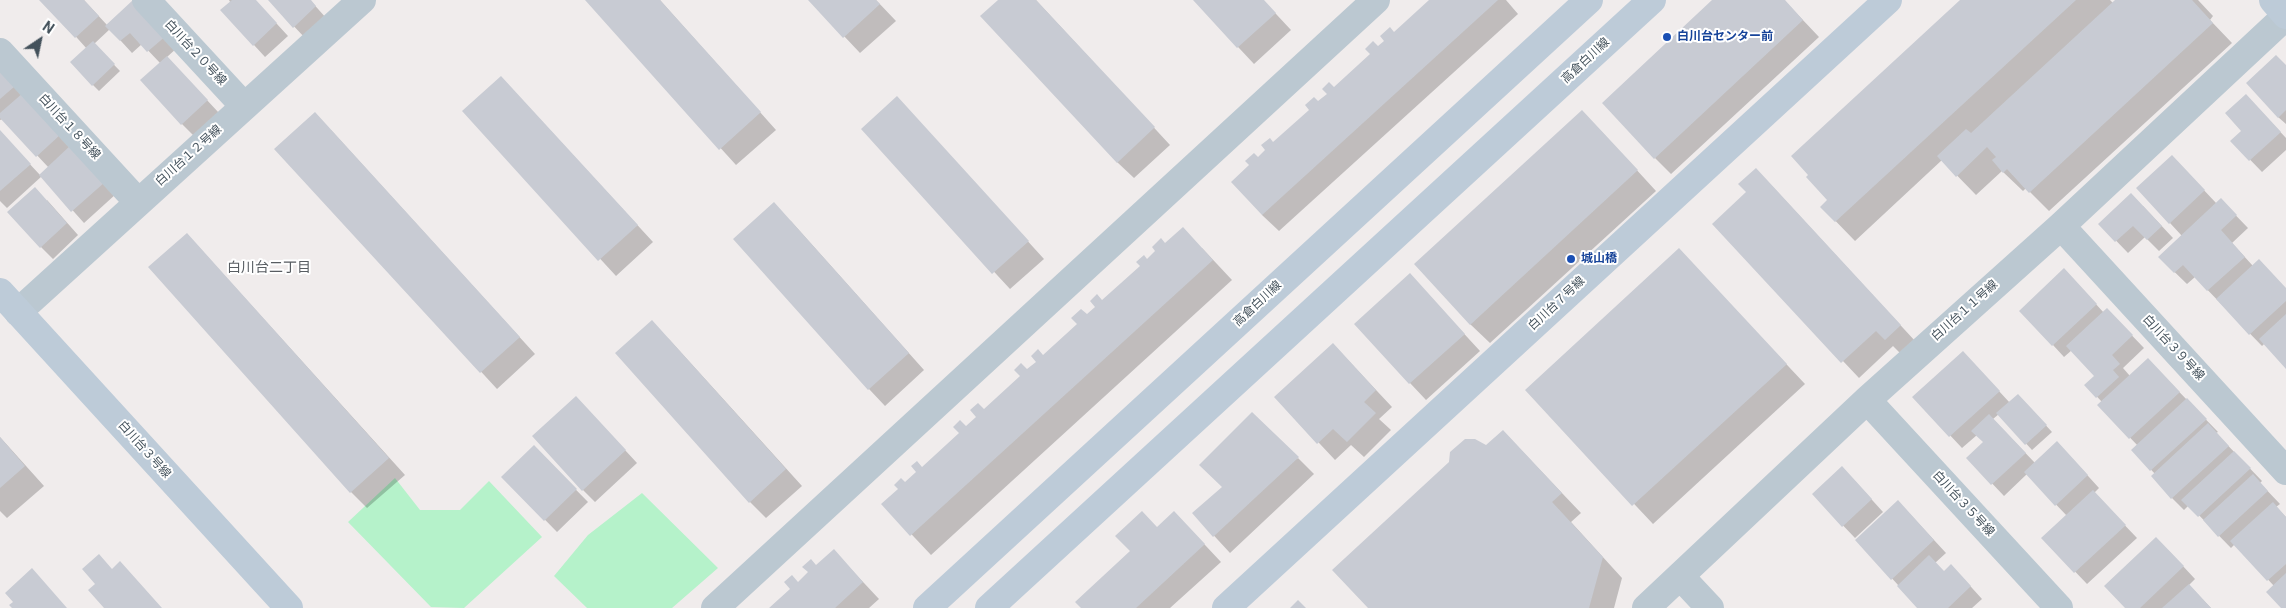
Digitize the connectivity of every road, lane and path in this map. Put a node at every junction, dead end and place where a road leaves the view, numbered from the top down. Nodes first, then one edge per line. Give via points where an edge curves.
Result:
1 (146, 0) edge
2 (362, 0) edge
3 (1376, 0) edge
4 (1589, 0) edge
5 (1652, 0) edge
6 (1888, 0) edge
7 (2273, 0) edge
8 (2286, 15) edge
9 (0, 52) edge
10 (244, 106) junction
11 (138, 202) junction
12 (2060, 226) junction
13 (9, 302) edge
14 (1867, 400) junction
15 (2286, 471) edge
16 (1680, 576) junction
17 (289, 608) edge
18 (715, 608) edge
19 (926, 608) edge
20 (989, 608) edge
21 (1226, 608) edge
22 (1646, 608) edge
23 (1710, 608) edge
24 (2059, 608) edge

1 - 10 street, 白川台２０号線
2 - 10 street, 白川台１２号線
3 - 18 street
4 - 19 street, 高倉白川線
5 - 20 street, 高倉白川線
6 - 21 street, 白川台７号線
7 - 8 street
8 - 12 street, 白川台１１号線
9 - 11 street, 白川台１８号線
10 - 11 street, 白川台１２号線
11 - 13 street, 白川台１２号線
12 - 14 street, 白川台１１号線
12 - 15 street, 白川台３９号線
13 - 17 street, 白川台３号線
14 - 16 street, 白川台１１号線
14 - 24 street, 白川台３５号線
16 - 22 street, 白川台１１号線
16 - 23 street

